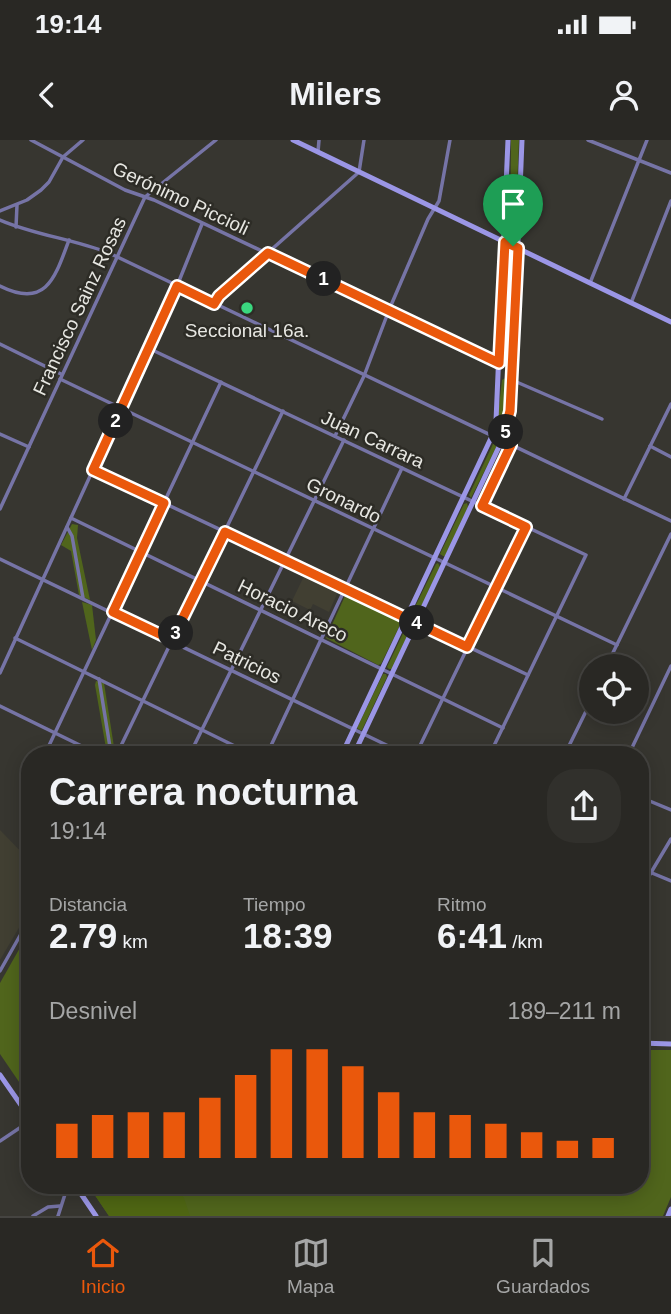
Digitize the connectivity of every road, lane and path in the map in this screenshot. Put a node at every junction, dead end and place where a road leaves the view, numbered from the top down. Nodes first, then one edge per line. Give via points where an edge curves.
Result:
1 (31, 140) edge
2 (83, 140) edge
3 (215, 140) edge
4 (293, 140) edge
5 (319, 140) edge
6 (364, 140) edge
7 (450, 140) edge
8 (508, 140) edge
9 (522, 140) edge
10 (588, 140) edge
11 (647, 140) edge
12 (318, 152) junction
13 (63, 157) junction
14 (638, 161) junction
15 (359, 172) junction
16 (671, 173) edge
17 (145, 197) junction
18 (671, 201) edge
19 (17, 205) junction
20 (434, 209) junction
21 (0, 211) edge
22 (0, 220) edge
23 (202, 223) junction
24 (16, 227) junction
25 (69, 240) junction
26 (505, 242) junction
27 (518, 248) junction
28 (268, 253) junction
29 (116, 257) junction
30 (590, 283) junction
31 (0, 286) edge
32 (177, 286) junction
33 (631, 303) junction
34 (214, 304) junction
35 (389, 310) junction
36 (671, 322) edge
37 (0, 344) edge
38 (148, 348) junction
39 (499, 363) junction
40 (513, 365) junction
41 (364, 376) junction
42 (61, 377) junction
43 (512, 380) junction
44 (221, 382) junction
45 (671, 404) edge
46 (122, 408) junction
47 (283, 411) junction
48 (602, 419) dead end
49 (0, 434) edge
50 (335, 436) junction
51 (492, 436) junction
52 (344, 440) junction
53 (502, 441) junction
54 (192, 442) junction
55 (511, 445) junction
56 (650, 446) junction
57 (29, 447) junction
58 (671, 457) edge
59 (402, 468) junction
60 (93, 470) junction
61 (254, 472) junction
62 (464, 498) junction
63 (624, 499) junction
64 (314, 501) junction
65 (474, 502) junction
66 (164, 503) junction
67 (482, 506) junction
68 (0, 509) edge
69 (71, 519) junction
70 (671, 522) edge
71 (67, 527) junction
72 (526, 527) junction
73 (374, 529) junction
74 (225, 532) junction
75 (671, 534) edge
76 (140, 552) junction
77 (435, 558) junction
78 (0, 559) edge
79 (285, 560) junction
80 (445, 563) junction
81 (43, 579) junction
82 (200, 581) junction
83 (496, 588) junction
84 (345, 589) junction
85 (83, 598) junction
86 (260, 610) junction
87 (113, 612) junction
88 (557, 617) junction
89 (407, 618) junction
90 (417, 623) junction
91 (15, 638) junction
92 (172, 640) junction
93 (322, 640) junction
94 (617, 645) junction
95 (467, 647) junction
96 (613, 654) edge
97 (2, 660) edge
98 (671, 666) edge
99 (382, 669) junction
100 (231, 670) junction
101 (84, 672) junction
102 (0, 673) edge
103 (392, 674) junction
104 (528, 676) junction
105 (99, 679) junction
106 (443, 698) junction
107 (142, 701) junction
108 (293, 701) junction
109 (0, 706) edge
110 (580, 724) edge
111 (503, 728) junction
112 (354, 729) junction
113 (201, 730) junction
114 (55, 733) junction
115 (363, 734) junction
116 (49, 746) edge
117 (82, 746) edge
118 (110, 746) edge
119 (121, 746) edge
120 (194, 746) edge
121 (234, 746) edge
122 (271, 746) edge
123 (346, 746) edge
124 (358, 746) edge
125 (388, 746) edge
126 (420, 746) edge
127 (494, 746) edge
128 (569, 746) edge
129 (633, 746) edge
130 (649, 801) edge
131 (671, 810) edge
132 (671, 839) edge
133 (651, 873) junction
134 (649, 876) edge
135 (671, 881) edge
136 (21, 934) edge
137 (0, 971) edge
138 (649, 1043) edge
139 (671, 1044) edge
140 (0, 1075) edge
141 (21, 1106) edge
142 (21, 1126) edge
143 (0, 1141) edge
144 (82, 1194) edge
145 (66, 1195) edge
146 (61, 1206) junction
147 (671, 1209) edge
148 (33, 1216) edge
149 (58, 1216) edge
150 (96, 1216) edge
151 (668, 1216) edge

1 - 13 street, Gerónimo Piccioli
2 - 13 street
3 - 17 street, Francisco Sainz Rosas
4 - 12 street
5 - 12 street
6 - 15 street
7 - 20 street
8 - 26 street
9 - 27 street
10 - 14 street
11 - 14 street
12 - 15 street
13 - 17 street, Gerónimo Piccioli
13 - 19 street via 49,182
14 - 16 street
14 - 30 street
15 - 20 street
15 - 28 street
17 - 23 street, Gerónimo Piccioli
17 - 29 street, Francisco Sainz Rosas
18 - 33 street
19 - 21 street
19 - 24 street
20 - 26 street
20 - 35 street
22 - 24 street
23 - 28 street, Gerónimo Piccioli
23 - 32 street
24 - 25 street
25 - 29 street
25 - 31 street via 44,290 22,295
26 - 27 street
26 - 39 street
27 - 30 street
27 - 40 street
28 - 34 street
28 - 35 street, Gerónimo Piccioli
29 - 32 street
29 - 42 street, Francisco Sainz Rosas
30 - 33 street
32 - 34 street
32 - 38 street
33 - 36 street
34 - 41 street
35 - 39 street, Gerónimo Piccioli
35 - 41 street
37 - 42 street, Gronardo
38 - 44 street, Juan Carrara
38 - 46 street
39 - 40 street, Gerónimo Piccioli
39 - 51 street
40 - 43 street
41 - 50 street
41 - 51 street
42 - 46 street, Gronardo
42 - 57 street, Francisco Sainz Rosas
43 - 48 street
43 - 53 street
44 - 47 street, Juan Carrara
44 - 54 street
45 - 56 street
46 - 54 street, Gronardo
46 - 60 street
47 - 50 street, Juan Carrara
47 - 61 street
49 - 57 street
50 - 52 street, Juan Carrara
51 - 53 street
51 - 62 street
52 - 59 street, Juan Carrara
52 - 64 street
53 - 55 street
53 - 65 street
54 - 61 street, Gronardo
54 - 66 street
55 - 63 street
55 - 67 street
56 - 58 street
56 - 63 street
57 - 68 street, Francisco Sainz Rosas
59 - 62 street, Juan Carrara
59 - 73 street
60 - 66 street
60 - 69 street
61 - 64 street, Gronardo
61 - 74 street
62 - 65 street, Juan Carrara
62 - 77 street
63 - 70 street
64 - 73 street, Gronardo
64 - 79 street
65 - 67 street, Juan Carrara
65 - 80 street
66 - 74 street
66 - 76 street
67 - 72 street, Juan Carrara
69 - 71 street
69 - 76 street, Horacio Areco
71 - 81 street
71 - 85 street
72 - 83 street
72 - 88 street, Juan Carrara via 586,555
73 - 77 street, Gronardo
73 - 84 street
74 - 79 street
74 - 82 street
75 - 94 street
76 - 82 street, Horacio Areco
76 - 87 street
77 - 80 street, Gronardo
77 - 89 street
78 - 81 street, Patricios
79 - 84 street
79 - 86 street
80 - 83 street, Gronardo
80 - 90 street
81 - 85 street, Patricios
81 - 91 street
82 - 86 street, Horacio Areco
82 - 92 street
83 - 88 street, Gronardo
83 - 95 street
84 - 89 street
84 - 93 street
85 - 87 street, Patricios
86 - 93 street, Horacio Areco
86 - 100 street
87 - 92 street, Patricios
87 - 101 street
88 - 94 street, Gronardo
88 - 104 street
89 - 90 street
89 - 99 street
90 - 95 street
90 - 103 street
91 - 97 street
91 - 101 street
92 - 100 street, Patricios
92 - 107 street
93 - 99 street, Horacio Areco
93 - 108 street
94 - 96 street
95 - 104 street
95 - 106 street
97 - 102 street
98 - 129 street
99 - 103 street, Horacio Areco
99 - 112 street
100 - 108 street, Patricios
100 - 113 street
101 - 105 street
101 - 114 street
103 - 106 street, Horacio Areco
103 - 115 street
104 - 111 street
105 - 107 street
105 - 118 street
106 - 111 street, Horacio Areco
106 - 126 street
107 - 113 street
107 - 119 street
108 - 112 street, Patricios
108 - 122 street
109 - 114 street
110 - 128 street
111 - 127 street
112 - 115 street, Patricios
112 - 123 street
113 - 120 street
113 - 121 street
114 - 116 street
114 - 117 street
115 - 124 street
115 - 125 street, Patricios
130 - 131 street
132 - 133 street
133 - 134 street
133 - 135 street
136 - 137 street
138 - 139 street
140 - 141 street
142 - 143 street
144 - 150 street
145 - 146 street
146 - 148 street
146 - 149 street
147 - 151 street

